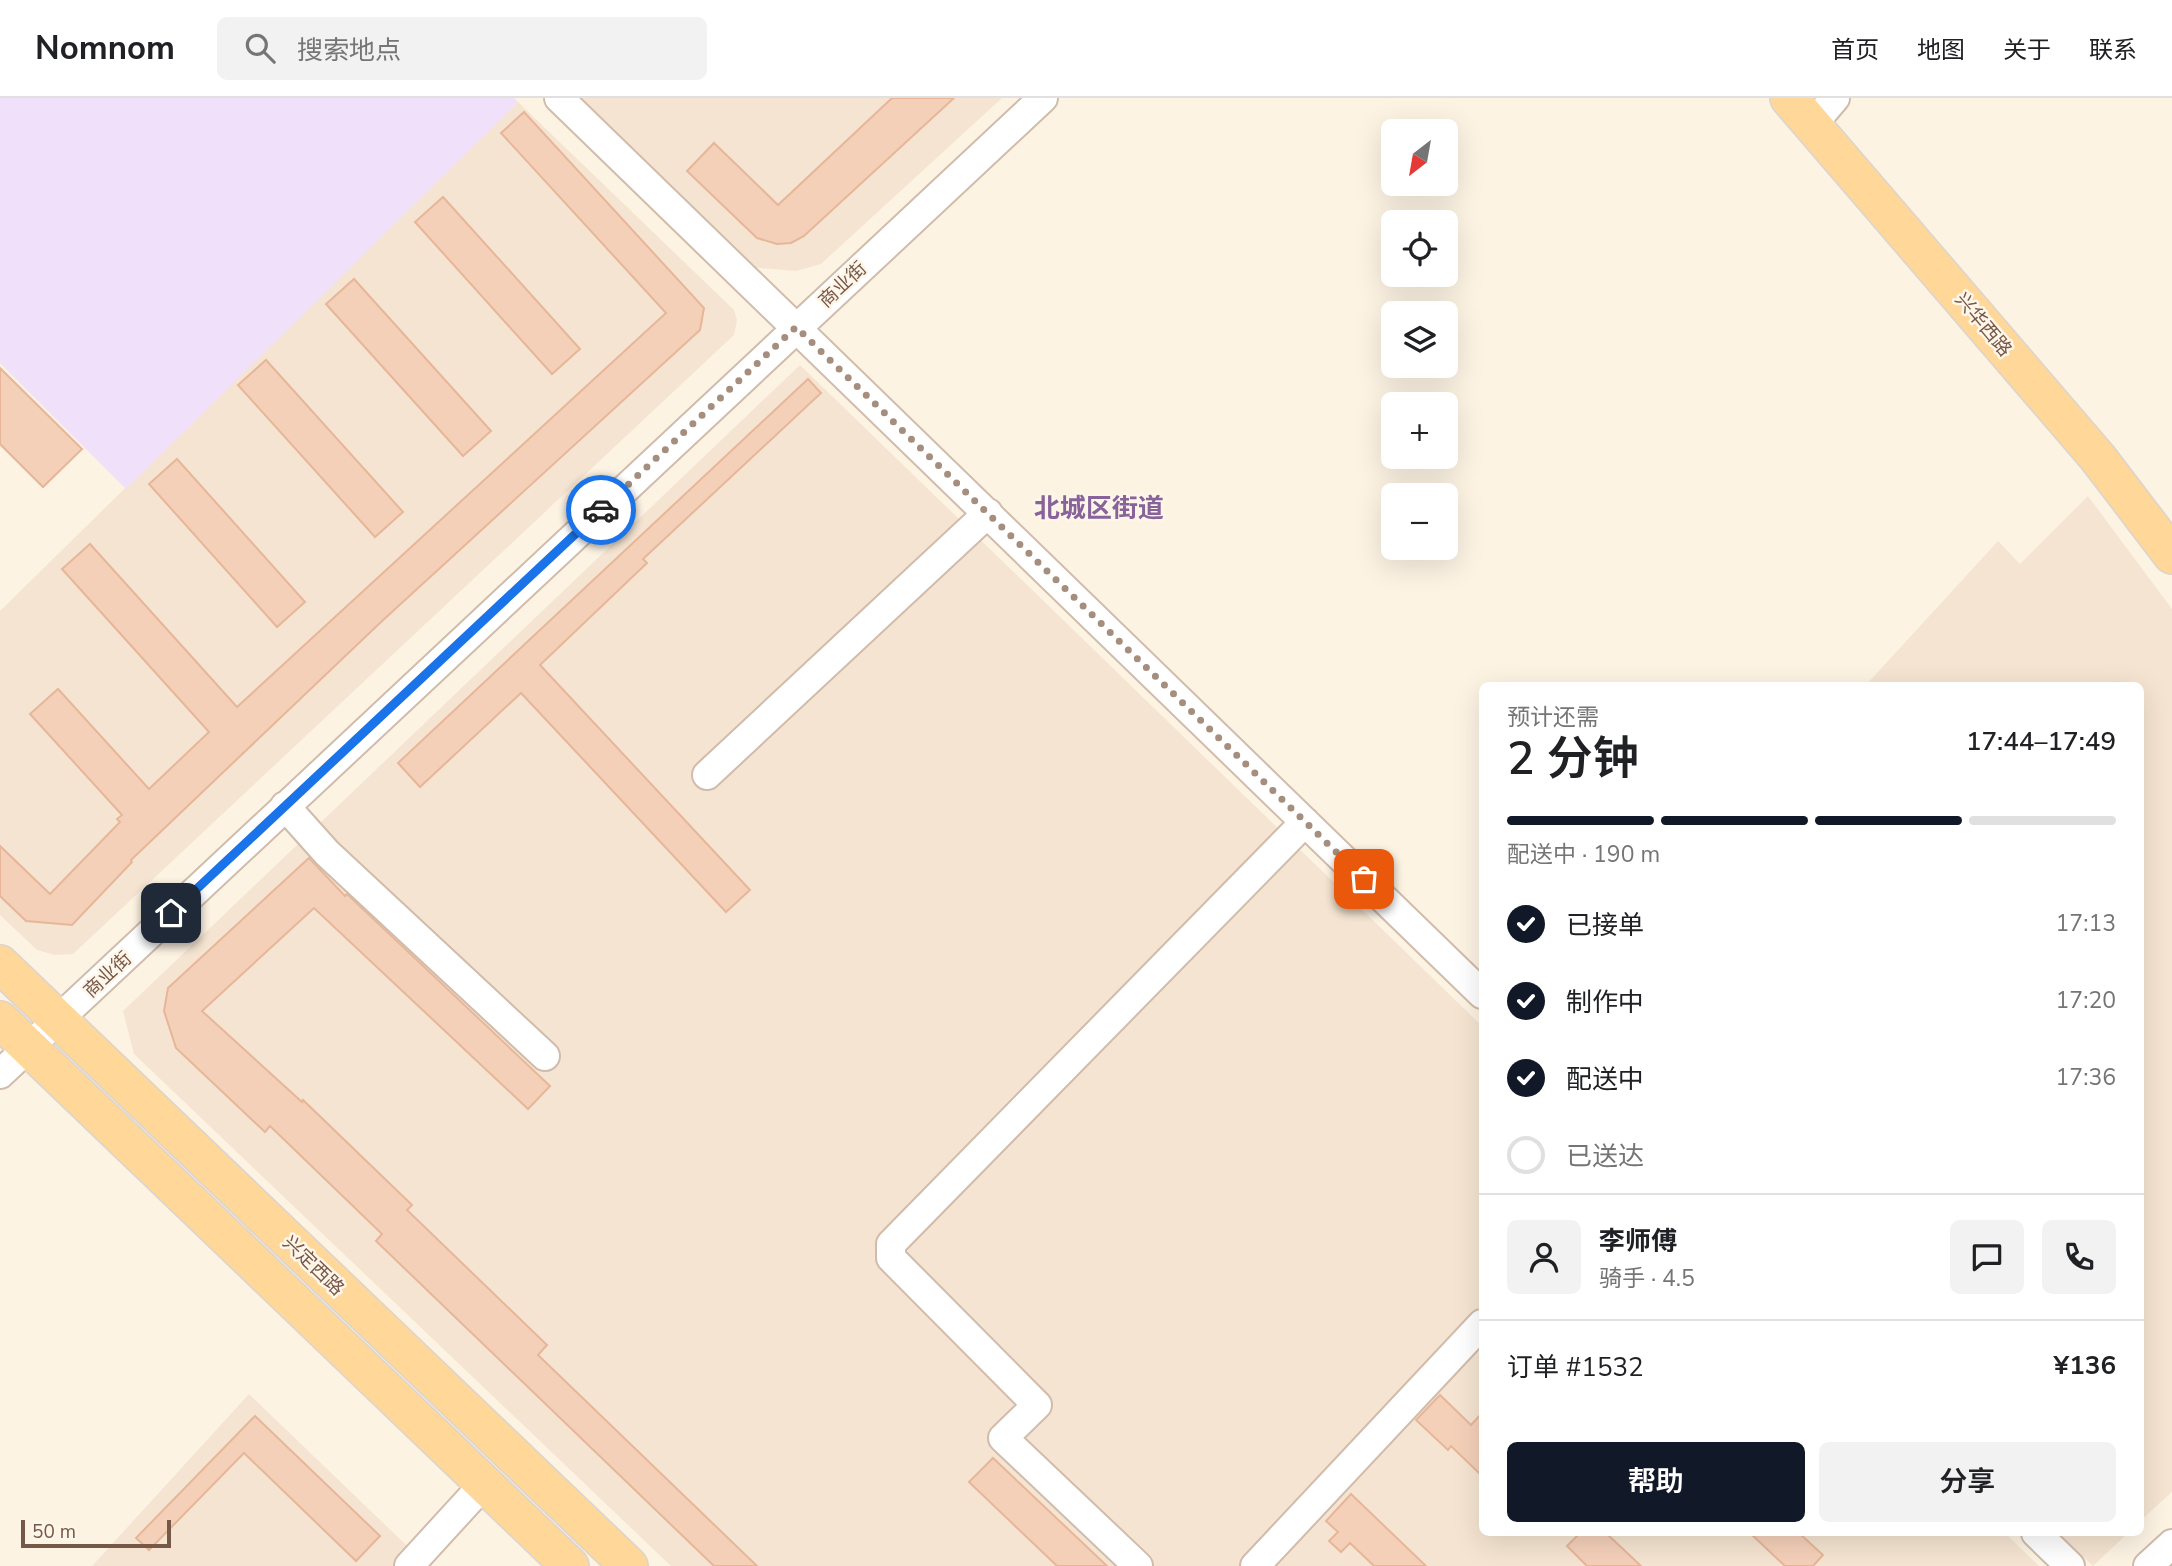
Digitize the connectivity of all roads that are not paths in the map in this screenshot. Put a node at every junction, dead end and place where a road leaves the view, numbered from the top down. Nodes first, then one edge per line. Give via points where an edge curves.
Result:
1 (559, 98) edge
2 (1043, 98) edge
3 (1812, 107) edge
4 (796, 327) junction
5 (988, 513) junction
6 (2172, 555) edge
7 (707, 775) dead end
8 (285, 806) junction
9 (1305, 822) junction
10 (0, 964) edge
11 (1479, 991) edge
12 (0, 1020) edge
13 (58, 1020) junction
14 (29, 1048) junction
15 (545, 1056) dead end
16 (0, 1074) edge
17 (1479, 1327) edge
18 (485, 1484) junction
19 (2039, 1536) edge
20 (2172, 1544) edge
21 (409, 1566) edge
22 (570, 1566) edge
23 (629, 1566) edge
24 (1138, 1566) edge
25 (1255, 1566) edge
26 (2070, 1566) edge
27 (2148, 1566) edge

1 - 4 street
2 - 4 street, 商业街
3 - 6 main road, 兴华西路
4 - 5 street
4 - 8 street, 商业街
5 - 7 street
5 - 9 street
8 - 13 street, 商业街
8 - 15 street via 327,853
9 - 11 street
9 - 24 street via 891,1244 891,1258 1037,1405 1003,1438
10 - 13 main road, 兴定西路
12 - 14 main road
13 - 14 street, 商业街
13 - 23 main road, 兴定西路
14 - 16 street, 商业街
14 - 18 main road
17 - 25 street
18 - 21 street
18 - 22 main road
19 - 26 street
20 - 27 street

